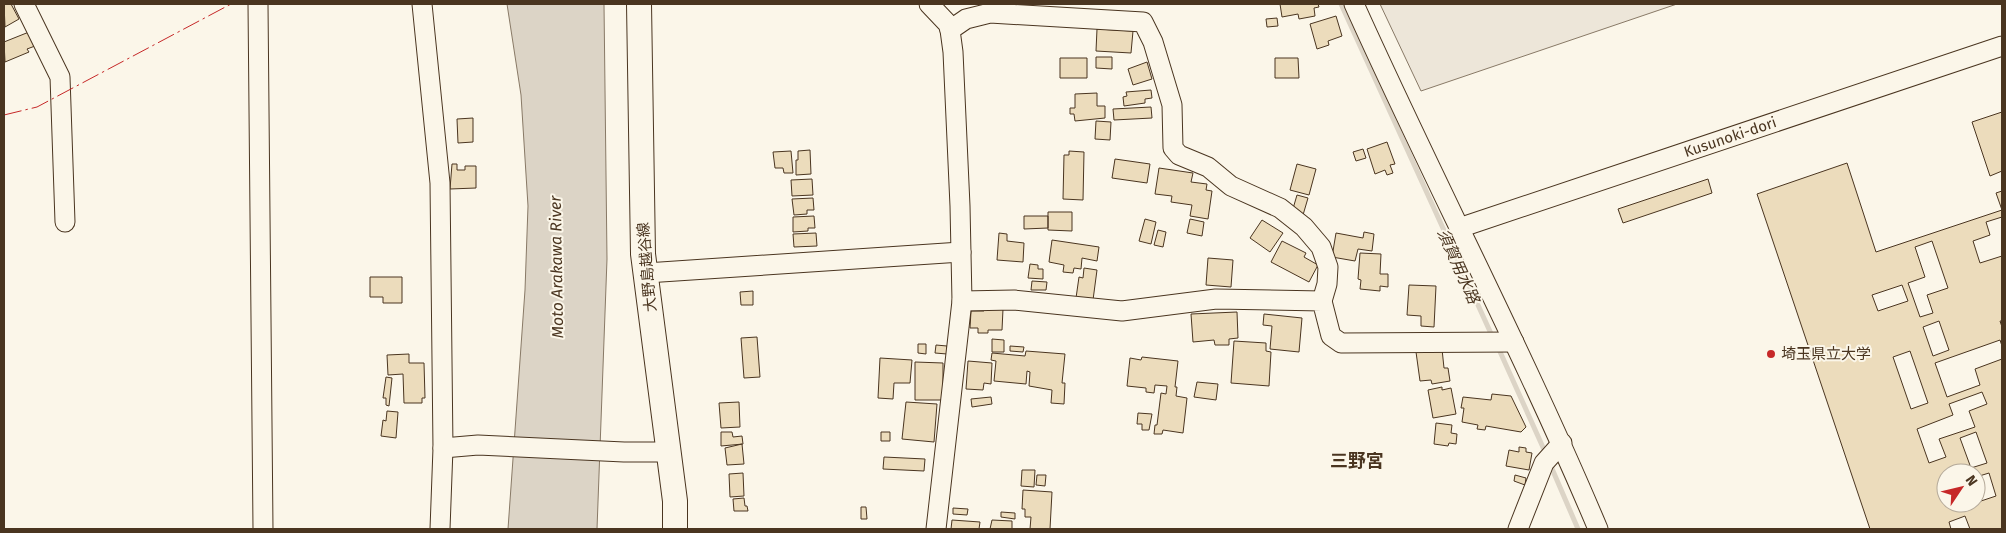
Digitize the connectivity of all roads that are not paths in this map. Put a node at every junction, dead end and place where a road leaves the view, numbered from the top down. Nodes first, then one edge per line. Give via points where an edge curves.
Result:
1 (24, 4) edge
2 (258, 4) edge
3 (422, 4) edge
4 (639, 4) edge
5 (929, 4) edge
6 (1354, 4) edge
7 (950, 30) junction
8 (2002, 46) edge
9 (66, 222) dead end
10 (1459, 228) junction
11 (961, 252) junction
12 (646, 273) junction
13 (962, 301) junction
14 (1322, 302) junction
15 (1514, 342) junction
16 (1562, 443) junction
17 (443, 448) junction
18 (668, 452) junction
19 (263, 529) edge
20 (440, 529) edge
21 (675, 529) edge
22 (936, 529) edge
23 (1518, 529) edge
24 (1598, 529) edge

1 - 9 street via 60,76
2 - 19 street
3 - 17 street via 440,183
4 - 12 main road, 大野島越谷線
5 - 7 street
6 - 10 street via 1399,106
7 - 11 street
7 - 14 street via 966,19 990,13 1143,22 1153,42 1172,105 1173,148 1179,155 1208,168 1231,186 1280,208 1304,227 1321,247 1328,267
8 - 10 street, Kusunoki-dori
10 - 15 street
11 - 12 street
11 - 13 street
12 - 18 main road, 大野島越谷線
13 - 14 street via 1014,300 1122,311 1216,299
13 - 22 street
14 - 15 street via 1331,336 1341,343
15 - 16 street
16 - 23 street via 1544,463
16 - 24 street
17 - 18 street via 478,446
17 - 20 street
18 - 21 main road, 大野島越谷線 via 675,501

